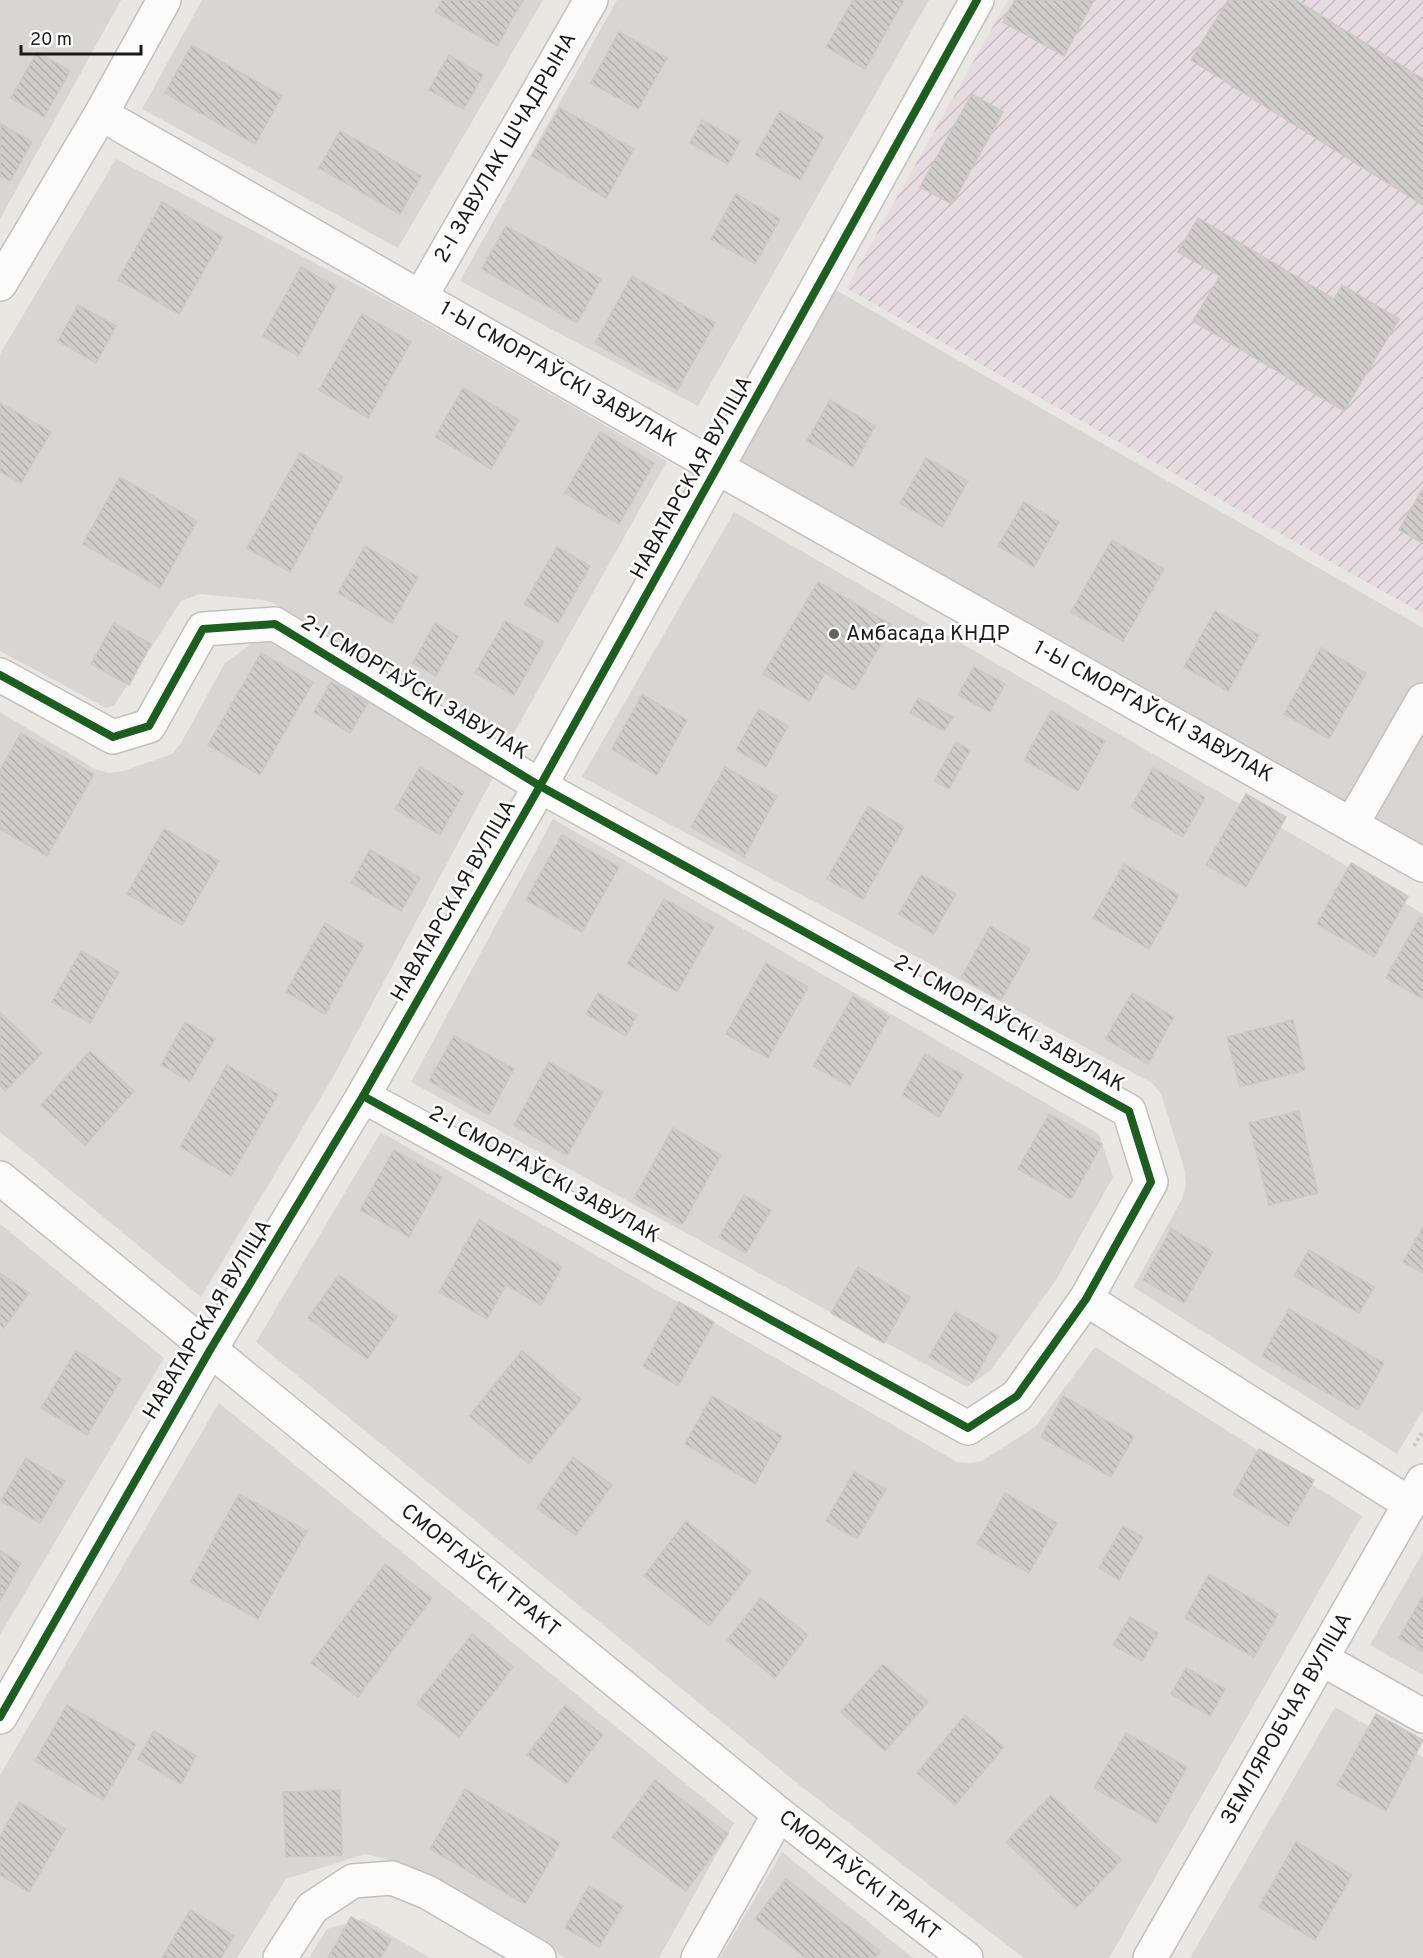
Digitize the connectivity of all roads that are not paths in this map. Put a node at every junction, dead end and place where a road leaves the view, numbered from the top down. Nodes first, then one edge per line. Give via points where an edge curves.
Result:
1 (164, 0) edge
2 (591, 0) edge
3 (977, 0) edge
4 (101, 114) junction
5 (0, 284) edge
6 (422, 296) junction
7 (718, 468) junction
8 (0, 675) edge
9 (1423, 700) edge
10 (540, 786) junction
11 (1352, 824) junction
12 (1423, 865) edge
13 (363, 1096) junction
14 (0, 1178) edge
15 (1086, 1299) junction
16 (210, 1350) junction
17 (1416, 1492) edge
18 (1322, 1659) junction
19 (1423, 1716) edge
20 (0, 1717) edge
21 (779, 1814) junction
22 (280, 1958) edge
23 (539, 1958) edge
24 (698, 1958) edge
25 (966, 1958) edge
26 (1150, 1958) edge

1 - 4 street
2 - 6 street, 2-І ЗАВУЛАК ШЧАДРЫНА
3 - 7 street, НАВАТАРСКАЯ ВУЛІЦА
4 - 5 street
4 - 6 street, 1-Ы СМОРГАЎСКІ ЗАВУЛАК
6 - 7 street, 1-Ы СМОРГАЎСКІ ЗАВУЛАК
7 - 10 street, НАВАТАРСКАЯ ВУЛІЦА
7 - 11 street, 1-Ы СМОРГАЎСКІ ЗАВУЛАК
8 - 10 street, 2-І СМОРГАЎСКІ ЗАВУЛАК via 113,737 149,726 203,629 275,624
9 - 11 street
10 - 13 street, НАВАТАРСКАЯ ВУЛІЦА
10 - 15 street, 2-І СМОРГАЎСКІ ЗАВУЛАК via 1129,1111 1151,1182
11 - 12 street, 1-Ы СМОРГАЎСКІ ЗАВУЛАК
13 - 15 street, 2-І СМОРГАЎСКІ ЗАВУЛАК via 968,1428 1017,1396
13 - 16 street, НАВАТАРСКАЯ ВУЛІЦА
14 - 16 street, СМОРГАЎСКІ ТРАКТ
15 - 17 street
16 - 20 street, НАВАТАРСКАЯ ВУЛІЦА
16 - 21 street, СМОРГАЎСКІ ТРАКТ
17 - 18 street, ЗЕМЛЯРОБЧАЯ ВУЛІЦА
18 - 19 street
18 - 26 street, ЗЕМЛЯРОБЧАЯ ВУЛІЦА
21 - 24 street
21 - 25 street, СМОРГАЎСКІ ТРАКТ
22 - 23 street via 312,1908 353,1881 392,1878 427,1892

